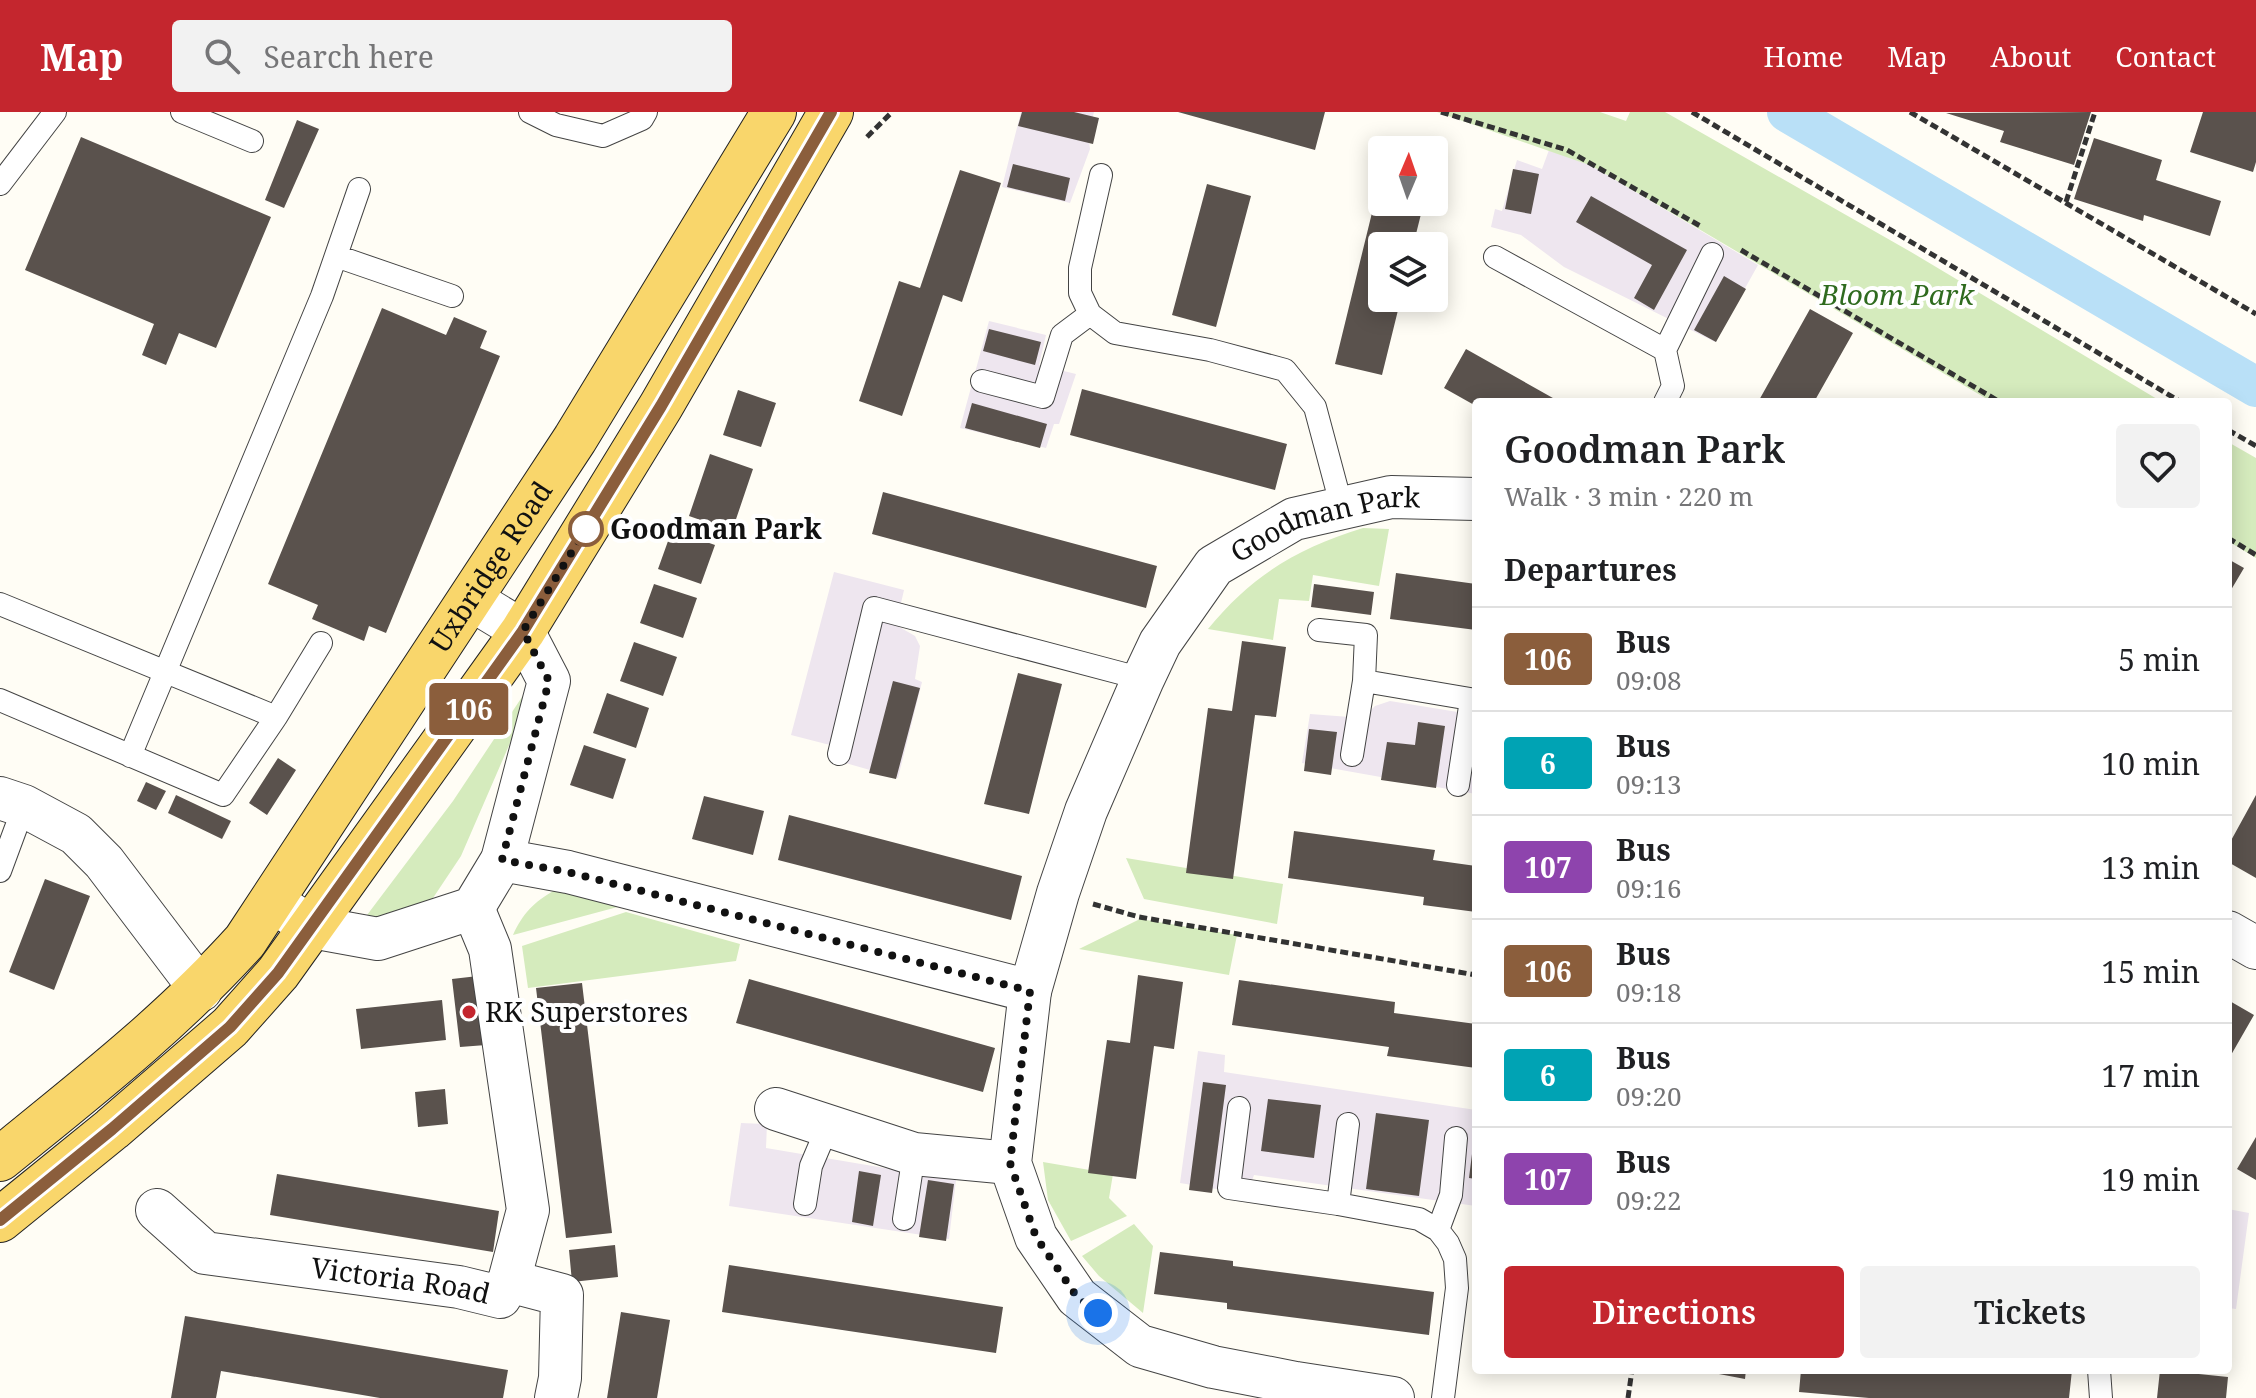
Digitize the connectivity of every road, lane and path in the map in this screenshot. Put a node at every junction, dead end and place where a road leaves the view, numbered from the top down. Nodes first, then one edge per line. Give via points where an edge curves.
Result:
1 (55, 112) edge
2 (182, 112) edge
3 (530, 112) edge
4 (646, 112) edge
5 (774, 112) edge
6 (831, 112) edge
7 (1692, 112) edge
8 (1910, 112) edge
9 (2095, 112) edge
10 (252, 141) dead end
11 (1101, 175) dead end
12 (0, 184) edge
13 (359, 189) dead end
14 (2066, 202) junction
15 (717, 206) junction
16 (762, 230) junction
17 (1712, 254) dead end
18 (336, 256) junction
19 (1495, 257) dead end
20 (452, 296) dead end
21 (1090, 314) junction
22 (2256, 314) edge
23 (1665, 350) junction
24 (982, 381) dead end
25 (1667, 398) edge
26 (2174, 398) edge
27 (2232, 432) edge
28 (2256, 446) edge
29 (1472, 499) edge
30 (1342, 508) junction
31 (2232, 540) edge
32 (2256, 555) edge
33 (470, 599) junction
34 (0, 604) edge
35 (1319, 630) dead end
36 (523, 631) junction
37 (321, 643) dead end
38 (165, 671) junction
39 (1143, 679) junction
40 (1364, 681) junction
41 (0, 700) edge
42 (1472, 700) edge
43 (1472, 706) edge
44 (276, 717) junction
45 (839, 754) dead end
46 (1352, 755) dead end
47 (130, 756) junction
48 (1458, 785) dead end
49 (12, 802) edge
50 (502, 860) junction
51 (0, 871) edge
52 (1058, 893) junction
53 (271, 901) junction
54 (473, 908) junction
55 (312, 927) junction
56 (2232, 934) edge
57 (2256, 948) edge
58 (1472, 974) edge
59 (201, 990) junction
60 (1030, 991) junction
61 (1239, 1108) dead end
62 (776, 1109) dead end
63 (1348, 1124) dead end
64 (828, 1126) junction
65 (1456, 1138) dead end
66 (914, 1154) junction
67 (0, 1159) edge
68 (1010, 1163) junction
69 (805, 1204) dead end
70 (1338, 1204) junction
71 (157, 1210) dead end
72 (904, 1219) dead end
73 (0, 1220) edge
74 (1438, 1230) junction
75 (509, 1281) junction
76 (1631, 1374) edge
77 (2099, 1374) edge
78 (1294, 1391) edge
79 (556, 1398) edge
80 (1393, 1398) edge
81 (1443, 1398) edge
82 (1628, 1398) edge
83 (2101, 1398) edge

1 - 12 lane
2 - 10 lane
3 - 4 lane via 556,125 603,136 642,119
5 - 15 main road, Uxbridge Road
6 - 16 main road, Uxbridge Road
7 - 26 path
8 - 14 path
9 - 14 path
11 - 21 lane via 1080,268 1080,293
13 - 18 lane
14 - 22 path
15 - 16 lane
15 - 33 main road, Uxbridge Road
16 - 36 main road, Uxbridge Road
17 - 23 lane
18 - 20 lane
18 - 38 lane
19 - 23 lane
21 - 24 lane via 1062,335 1043,397
21 - 30 lane via 1115,333 1285,370 1315,407
23 - 25 lane via 1673,386
27 - 28 path
29 - 30 street, Goodman Park via 1391,497
30 - 39 street, Goodman Park via 1294,519 1214,566 1160,643
31 - 32 path
33 - 36 street
33 - 53 main road, Uxbridge Road
34 - 38 lane
35 - 40 lane via 1366,635
36 - 50 street via 549,681
36 - 55 main road, Uxbridge Road
37 - 44 lane
38 - 44 lane
38 - 47 lane
39 - 45 lane via 874,608
39 - 52 street, Goodman Park via 1086,811
40 - 42 lane
40 - 46 lane
41 - 47 lane
43 - 48 lane
44 - 47 lane via 223,795
49 - 51 lane
49 - 59 street via 76,834
50 - 54 street
50 - 60 street via 568,872
52 - 58 path via 1139,917
52 - 60 street, Goodman Park
53 - 55 street
53 - 59 main road, Uxbridge Road via 245,941
54 - 55 street via 378,939
54 - 75 street, Victoria Road via 490,949 528,1210
55 - 73 main road, Uxbridge Road via 230,1027
56 - 57 street
59 - 67 main road, Uxbridge Road
60 - 68 street, Goodman Park
61 - 70 lane via 1229,1188
62 - 64 street
63 - 70 lane
64 - 66 street
64 - 69 lane via 811,1166
65 - 74 lane via 1451,1195
66 - 68 street
66 - 72 lane
68 - 78 street, Goodman Park via 1036,1237 1077,1297 1140,1346
70 - 74 lane via 1419,1219
71 - 75 street, Victoria Road via 205,1253 500,1297
74 - 81 lane via 1455,1259 1457,1288
75 - 79 street via 562,1295
76 - 82 path
77 - 83 lane
78 - 80 street, Goodman Park

